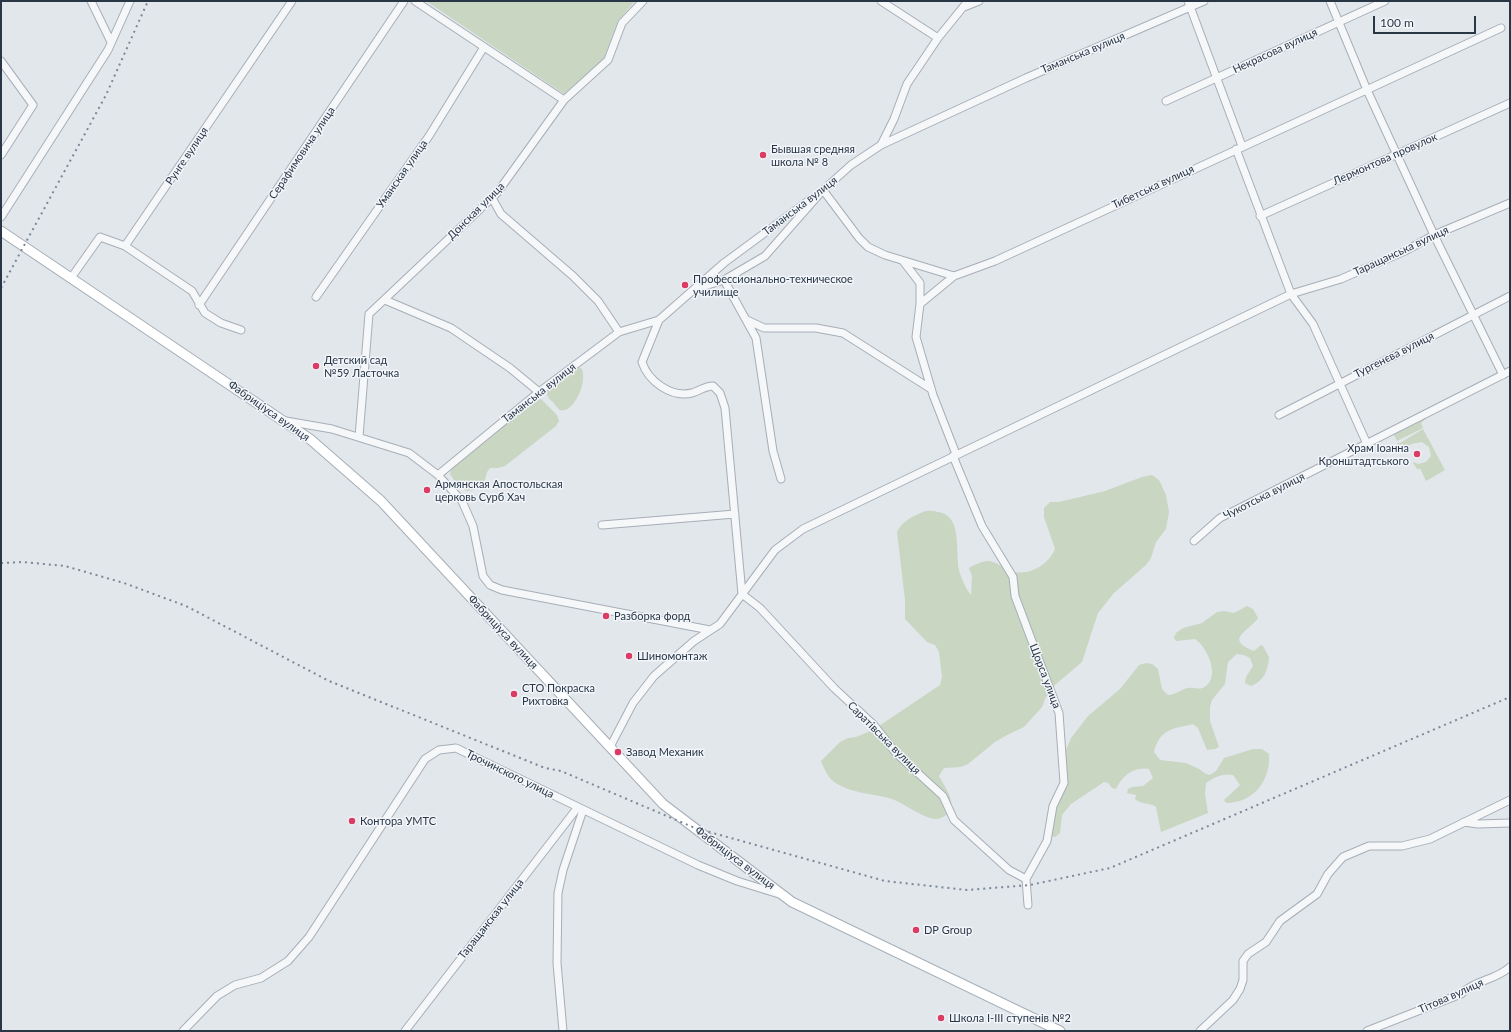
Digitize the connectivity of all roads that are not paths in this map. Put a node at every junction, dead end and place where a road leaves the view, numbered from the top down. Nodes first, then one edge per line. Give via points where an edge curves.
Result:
1 (91, 1) edge
2 (130, 1) edge
3 (292, 1) edge
4 (404, 1) edge
5 (415, 1) edge
6 (643, 1) edge
7 (881, 1) edge
8 (968, 1) edge
9 (979, 1) edge
10 (1204, 1) edge
11 (1330, 1) edge
12 (1384, 1) edge
13 (1189, 4) edge
14 (962, 8) junction
15 (1338, 22) junction
16 (1501, 28) dead end
17 (938, 38) junction
18 (111, 42) junction
19 (484, 47) junction
20 (1, 61) edge
21 (1218, 77) junction
22 (1367, 90) junction
23 (564, 100) junction
24 (1166, 101) dead end
25 (1510, 103) edge
26 (881, 145) junction
27 (1239, 148) junction
28 (1397, 154) junction
29 (1, 156) edge
30 (823, 190) junction
31 (492, 198) junction
32 (1510, 203) edge
33 (1, 216) edge
34 (1260, 216) junction
35 (1, 231) edge
36 (1434, 234) junction
37 (125, 246) junction
38 (903, 261) junction
39 (954, 276) junction
40 (71, 278) junction
41 (724, 280) junction
42 (695, 289) junction
43 (1291, 294) junction
44 (1510, 296) edge
45 (316, 297) dead end
46 (385, 300) junction
47 (920, 304) junction
48 (200, 305) junction
49 (1474, 315) junction
50 (659, 320) junction
51 (747, 320) junction
52 (241, 330) dead end
53 (619, 332) junction
54 (1510, 371) edge
55 (1503, 375) junction
56 (1340, 382) junction
57 (931, 390) junction
58 (539, 392) junction
59 (1279, 415) dead end
60 (286, 421) junction
61 (359, 437) junction
62 (1367, 444) junction
63 (955, 455) junction
64 (438, 475) junction
65 (781, 479) dead end
66 (735, 514) junction
67 (602, 526) dead end
68 (1194, 540) dead end
69 (742, 594) junction
70 (710, 630) junction
71 (610, 747) junction
72 (1510, 800) edge
73 (580, 808) junction
74 (1464, 822) junction
75 (1510, 823) edge
76 (1026, 878) junction
77 (783, 895) junction
78 (1028, 905) dead end
79 (1510, 967) edge
80 (183, 1031) edge
81 (405, 1031) edge
82 (563, 1031) edge
83 (1060, 1031) edge
84 (1200, 1031) edge
85 (1367, 1031) edge

1 - 18 street
2 - 18 street
3 - 37 street, Рунге вулиця
4 - 48 street, Серафимовича улица
5 - 19 street
6 - 23 street, Донская улица via 622,23 608,60
7 - 17 street
8 - 14 street
9 - 14 street
10 - 13 street, Таманська вулиця
11 - 15 street
12 - 15 street, Некрасова вулиця
13 - 21 street
13 - 26 street, Таманська вулиця
14 - 17 street
15 - 21 street, Некрасова вулиця
15 - 22 street
16 - 22 street, Тибетська вулиця
17 - 26 street via 907,84
18 - 33 street
19 - 23 street
19 - 45 street, Уманская улица via 428,136
20 - 29 street via 33,104
21 - 24 street, Некрасова вулиця
21 - 27 street
22 - 27 street, Тибетська вулиця
22 - 28 street
23 - 31 street, Донская улица
25 - 28 street, Лермонтова провулок
26 - 30 street, Таманська вулиця via 851,165
27 - 34 street
27 - 39 street, Тибетська вулиця via 995,261
28 - 34 street, Лермонтова провулок
28 - 36 street
30 - 38 street via 858,238 868,247
30 - 41 street via 765,256
30 - 42 street, Таманська вулиця via 724,263
31 - 46 street, Донская улица
31 - 53 street via 501,214 598,301
32 - 36 street, Таращанська вулиця
34 - 43 street
35 - 40 main road, Фабриціуса вулиця
36 - 43 street, Таращанська вулиця via 1405,251 1342,279
36 - 49 street
37 - 40 street via 100,237
37 - 48 street via 192,292
38 - 39 street
38 - 47 street, Щорса улица via 920,283
39 - 47 street, Тибетська вулиця
40 - 60 main road, Фабриціуса вулиця
41 - 42 street
41 - 51 street
42 - 50 street, Таманська вулиця
43 - 56 street via 1313,324
43 - 63 street, Таращанська вулиця
44 - 49 street, Тургенєва вулиця
46 - 58 street via 451,328 510,368
46 - 61 street, Донская улица via 369,314
47 - 57 street, Щорса улица via 916,337
48 - 52 street via 205,313 221,323
49 - 55 street
49 - 56 street, Тургенєва вулиця
50 - 53 street, Таманська вулиця
50 - 66 street via 642,362 644,368 657,384 672,392 692,392 713,386 720,393 725,408
51 - 57 street via 764,328 816,328 843,333
51 - 65 street via 756,338 773,451
53 - 58 street, Таманська вулиця
54 - 55 street, Чукотська вулиця
55 - 62 street, Чукотська вулиця
56 - 59 street, Тургенєва вулиця
56 - 62 street
57 - 63 street, Щорса улица
58 - 64 street, Таманська вулиця
60 - 61 street via 332,429
60 - 71 main road, Фабриціуса вулиця via 381,501
61 - 64 street via 409,453
62 - 68 street, Чукотська вулиця via 1220,518
63 - 69 street, Таращанська вулиця via 803,529 775,550
63 - 76 street, Щорса улица via 982,526 1012,577 1016,596 1058,713 1064,783 1053,806 1047,841
64 - 70 street via 462,501 473,526 483,576 490,585 502,590
66 - 67 street
66 - 69 street
69 - 70 street, Таращанська вулиця via 720,624
69 - 76 street, Саратівська вулиця via 760,608 834,688 873,724 896,752 943,796 954,820 1009,870
70 - 71 street, Таращанська вулиця via 654,676 633,703
71 - 77 main road, Фабриціуса вулиця via 663,804
72 - 74 street
73 - 77 street, Трочинского улица via 698,865 737,881
73 - 80 street, Трочинского улица via 456,748 439,750 425,759 309,937 288,961 261,978 235,985 217,996
73 - 81 street, Таращанская улица
73 - 82 street via 558,893 557,963
74 - 75 street
74 - 84 street via 1430,839 1402,846 1369,846 1343,857 1328,874 1317,894 1284,917 1266,942 1248,953 1243,961 1243,980 1240,989 1233,1000
76 - 78 street
77 - 83 main road, Фабриціуса вулиця via 792,902
79 - 85 street, Тітова вулиця via 1502,974 1467,988 1461,994

